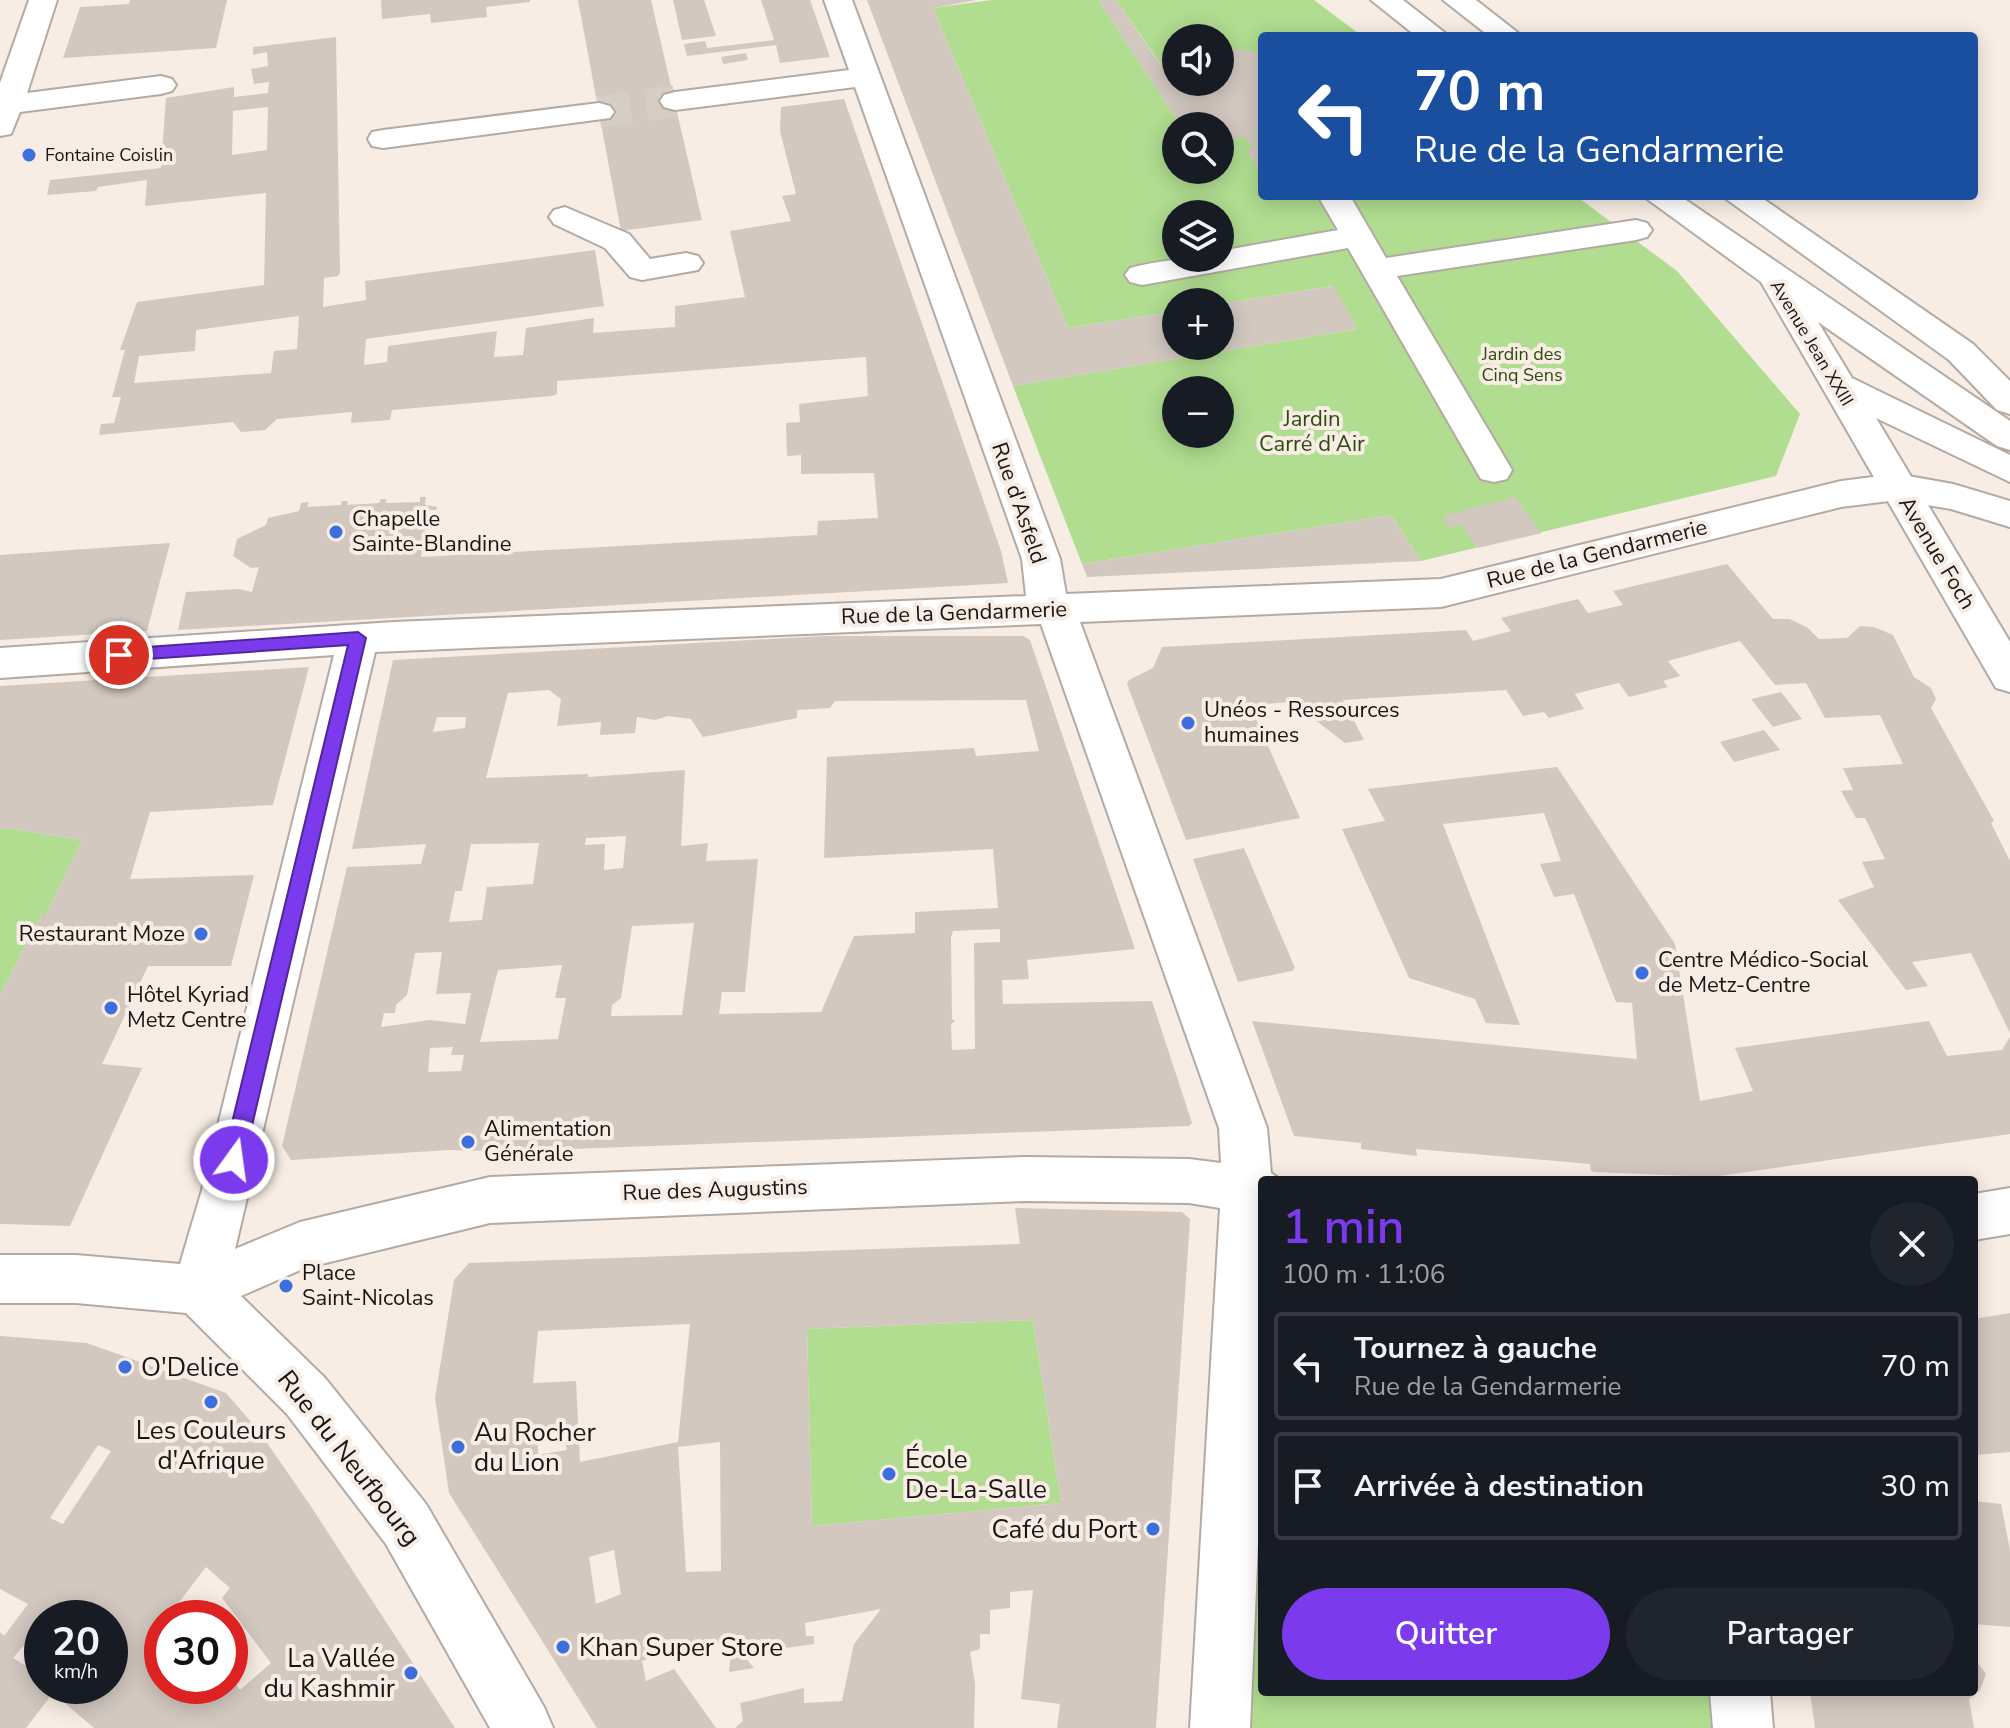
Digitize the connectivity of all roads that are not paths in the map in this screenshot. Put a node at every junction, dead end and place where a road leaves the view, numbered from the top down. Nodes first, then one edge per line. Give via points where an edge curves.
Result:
1 (43, 0) edge
2 (838, 0) edge
3 (1385, 0) edge
4 (1457, 0) edge
5 (1429, 32) edge
6 (1502, 32) edge
7 (14, 45) edge
8 (866, 77) junction
9 (161, 85) dead end
10 (675, 101) tunnel mouth
11 (599, 112) tunnel mouth
12 (4, 116) edge
13 (383, 139) dead end
14 (1336, 200) edge
15 (1665, 200) edge
16 (1744, 200) edge
17 (565, 217) dead end
18 (1636, 230) dead end
19 (1358, 236) junction
20 (686, 263) dead end
21 (1377, 269) junction
22 (1142, 275) dead end
23 (1776, 279) junction
24 (1961, 352) junction
25 (2010, 376) edge
26 (1838, 385) junction
27 (2010, 402) edge
28 (2010, 438) edge
29 (1494, 470) dead end
30 (2010, 470) edge
31 (1897, 487) junction
32 (2010, 514) edge
33 (1056, 610) junction
34 (358, 638) junction
35 (0, 663) edge
36 (2010, 677) edge
37 (1254, 1191) edge
38 (2010, 1211) edge
39 (1978, 1216) edge
40 (0, 1279) edge
41 (198, 1290) junction
42 (1248, 1492) edge
43 (1740, 1696) edge
44 (523, 1728) edge
45 (1220, 1728) edge
46 (1743, 1728) edge

1 - 7 street
2 - 8 street, Rue d'Asfeld
3 - 5 street
4 - 6 street
7 - 12 street
8 - 10 street
8 - 33 street, Rue d'Asfeld via 1041,559 1046,596
9 - 12 street
11 - 13 street
14 - 19 street
15 - 23 street, Avenue Jean XXIII
16 - 24 street
17 - 20 street via 617,241 642,270
18 - 21 street
19 - 21 street
19 - 22 street
21 - 29 street
23 - 26 street, Avenue Jean XXIII
23 - 28 street
24 - 25 street
24 - 27 street
26 - 30 street
26 - 31 street, Avenue Jean XXIII
31 - 32 street, Avenue Foch
31 - 33 street, Rue de la Gendarmerie via 1841,494 1441,593
31 - 36 street, Avenue Foch
33 - 34 street, Rue de la Gendarmerie
33 - 37 street, Rue d'Asfeld via 1243,1128
34 - 35 street, Rue de la Gendarmerie
34 - 41 street via 227,1190
37 - 41 street, Rue des Augustins via 1189,1181 1025,1179 490,1200 300,1246
37 - 42 street, Rue d'Asfeld
38 - 39 street
40 - 41 street via 76,1279
41 - 44 street, Rue du Neufbourg via 297,1387 406,1524
42 - 45 street, Rue d'Asfeld
43 - 46 street

